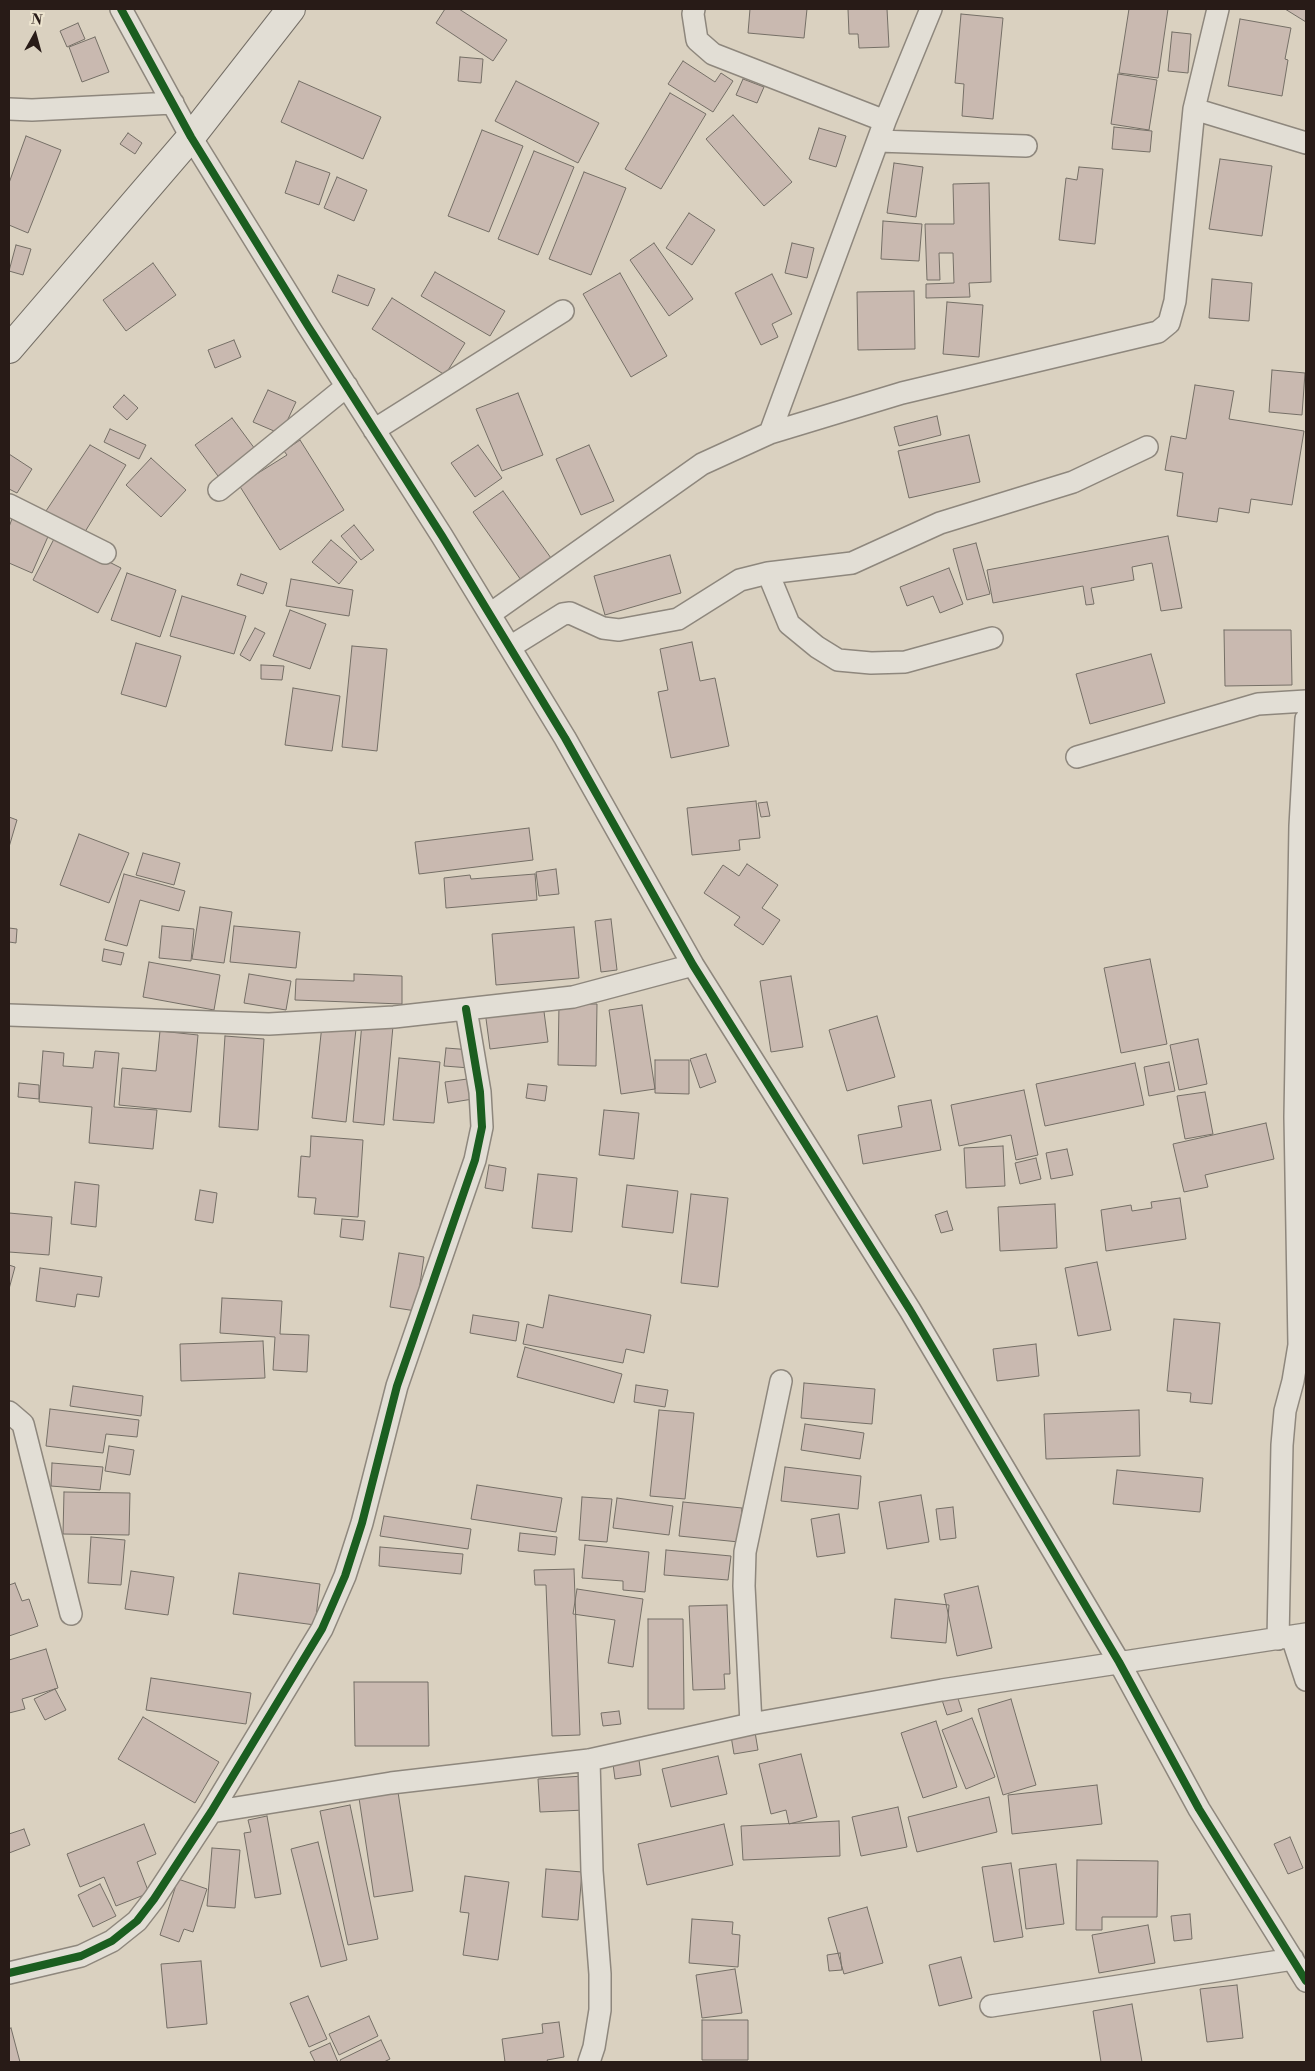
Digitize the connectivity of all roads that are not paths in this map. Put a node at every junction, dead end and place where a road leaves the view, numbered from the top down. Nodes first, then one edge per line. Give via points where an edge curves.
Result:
1 (121, 9) edge
2 (291, 9) edge
3 (694, 9) edge
4 (931, 9) edge
5 (1218, 9) edge
6 (173, 103) junction
7 (1194, 109) junction
8 (9, 110) edge
9 (885, 121) junction
10 (192, 137) junction
11 (878, 141) junction
12 (1306, 143) edge
13 (1026, 146) dead end
14 (564, 311) dead end
15 (9, 349) edge
16 (346, 386) junction
17 (374, 430) junction
18 (770, 433) junction
19 (1148, 447) dead end
20 (219, 490) dead end
21 (9, 505) edge
22 (104, 553) dead end
23 (768, 573) junction
24 (490, 614) junction
25 (992, 638) dead end
26 (510, 647) junction
27 (1306, 701) edge
28 (1306, 719) edge
29 (1077, 758) dead end
30 (693, 965) junction
31 (466, 1009) junction
32 (9, 1015) edge
33 (1301, 1117) edge
34 (781, 1381) dead end
35 (9, 1412) edge
36 (71, 1614) dead end
37 (1292, 1637) edge
38 (1119, 1662) junction
39 (1306, 1680) edge
40 (751, 1724) junction
41 (589, 1760) junction
42 (211, 1812) junction
43 (1293, 1960) junction
44 (9, 1973) edge
45 (1306, 1982) edge
46 (991, 2006) dead end
47 (589, 2062) edge

1 - 6 street
2 - 10 street
3 - 9 street via 697,40 713,54
4 - 9 street
5 - 7 street
6 - 8 street
6 - 10 street
7 - 12 street
7 - 18 street via 1175,301 1169,323 1158,332 902,393
9 - 11 street
10 - 15 street
10 - 16 street
11 - 13 street
11 - 18 street
14 - 17 street
16 - 17 street
16 - 20 street
17 - 24 street
18 - 24 street via 702,464
19 - 23 street via 1072,482 940,523 852,563
21 - 22 street
23 - 25 street via 789,624 838,660 872,664 905,662
23 - 26 street via 740,580 678,620 619,630 563,614
24 - 26 street
26 - 30 street
27 - 29 street via 1258,704
28 - 33 street via 1300,826
30 - 31 street via 573,997
30 - 38 street via 910,1310
31 - 32 street via 394,1017 268,1024
31 - 42 street via 480,1092 482,1127 474,1160 397,1386 362,1524 345,1576 322,1629
33 - 37 street via 1299,1345 1285,1411 1282,1445
34 - 40 street via 745,1552
35 - 36 street via 23,1424
37 - 38 street
37 - 39 street
38 - 40 street
38 - 43 street via 1199,1809
40 - 41 street
41 - 42 street via 392,1782
41 - 47 street via 600,2010
42 - 44 street via 154,1899 137,1921 112,1941 81,1956
43 - 45 street
43 - 46 street

